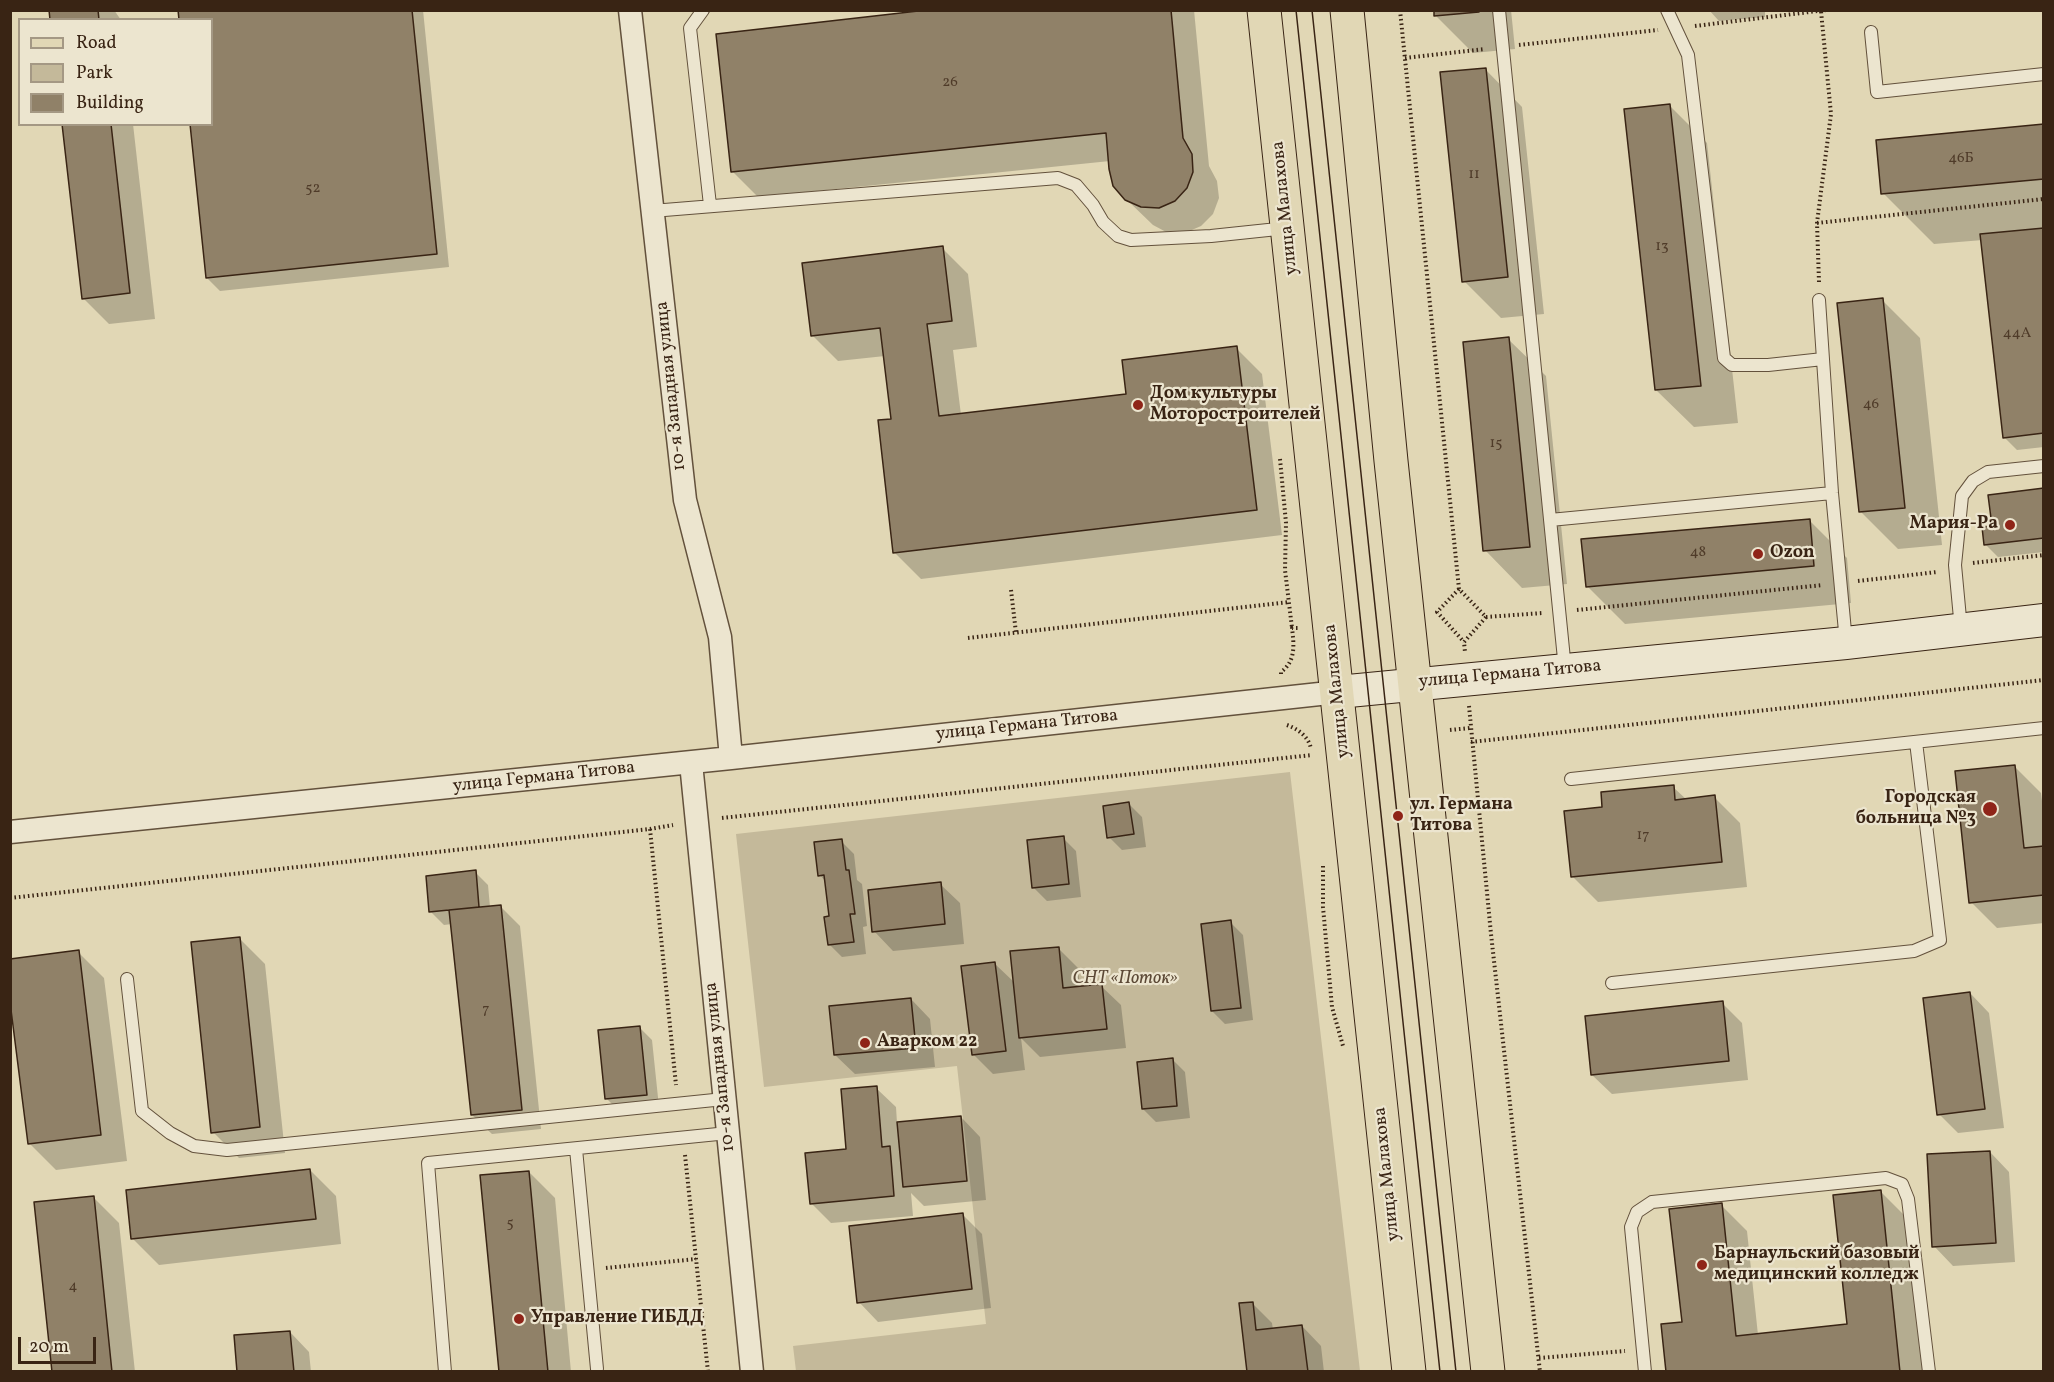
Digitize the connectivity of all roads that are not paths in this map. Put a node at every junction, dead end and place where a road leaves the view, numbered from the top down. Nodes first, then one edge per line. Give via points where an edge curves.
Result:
1 (630, 10) edge
2 (704, 10) edge
3 (1264, 10) edge
4 (1347, 10) edge
5 (1499, 10) edge
6 (1667, 10) edge
7 (1871, 32) dead end
8 (2043, 74) edge
9 (710, 205) junction
10 (652, 211) junction
11 (1288, 228) junction
12 (1819, 300) road end
13 (1823, 359) junction
14 (2043, 466) edge
15 (1832, 493) junction
16 (1551, 520) junction
17 (2043, 620) edge
18 (1961, 629) junction
19 (1846, 643) junction
20 (1565, 670) junction
21 (1415, 684) junction
22 (1338, 692) junction
23 (2043, 728) edge
24 (1916, 742) junction
25 (731, 758) junction
26 (691, 763) junction
27 (1571, 779) dead end
28 (10, 832) edge
29 (126, 979) dead end
30 (1612, 983) dead end
31 (724, 1099) junction
32 (728, 1133) junction
33 (576, 1149) junction
34 (597, 1368) dead end
35 (446, 1371) edge
36 (752, 1371) edge
37 (1409, 1371) edge
38 (1488, 1371) edge
39 (1645, 1371) edge
40 (1929, 1371) edge

1 - 10 street, 10-я Западная улица
2 - 9 lane via 690,28
3 - 11 main road, улица Малахова
4 - 21 main road
5 - 16 lane
6 - 13 lane via 1688,55 1724,358 1732,365
7 - 8 lane via 1877,92
9 - 10 lane
9 - 11 lane via 1058,178 1077,185 1103,222 1118,236 1131,240
10 - 25 street, 10-я Западная улица via 685,500 720,637
11 - 22 main road, улица Малахова
12 - 13 lane
13 - 15 lane
14 - 18 lane via 1988,472 1973,481 1962,496 1955,567
15 - 16 lane
15 - 19 lane
16 - 20 lane
17 - 18 street, улица Германа Титова
18 - 19 street, улица Германа Титова
19 - 20 street, улица Германа Титова
20 - 21 street, улица Германа Титова
21 - 22 street, улица Германа Титова
21 - 38 main road
22 - 25 street, улица Германа Титова
22 - 37 main road, улица Малахова
23 - 24 lane
24 - 27 lane
24 - 30 lane via 1940,940 1914,951
25 - 26 street, улица Германа Титова
26 - 28 street, улица Германа Титова
26 - 31 street, 10-я Западная улица
29 - 31 lane via 142,1111 194,1146 227,1150
31 - 32 street, 10-я Западная улица
32 - 33 lane
32 - 36 street, 10-я Западная улица
33 - 34 lane
33 - 35 lane via 428,1164
39 - 40 lane via 1631,1227 1637,1212 1652,1202 1886,1178 1902,1184 1908,1199

